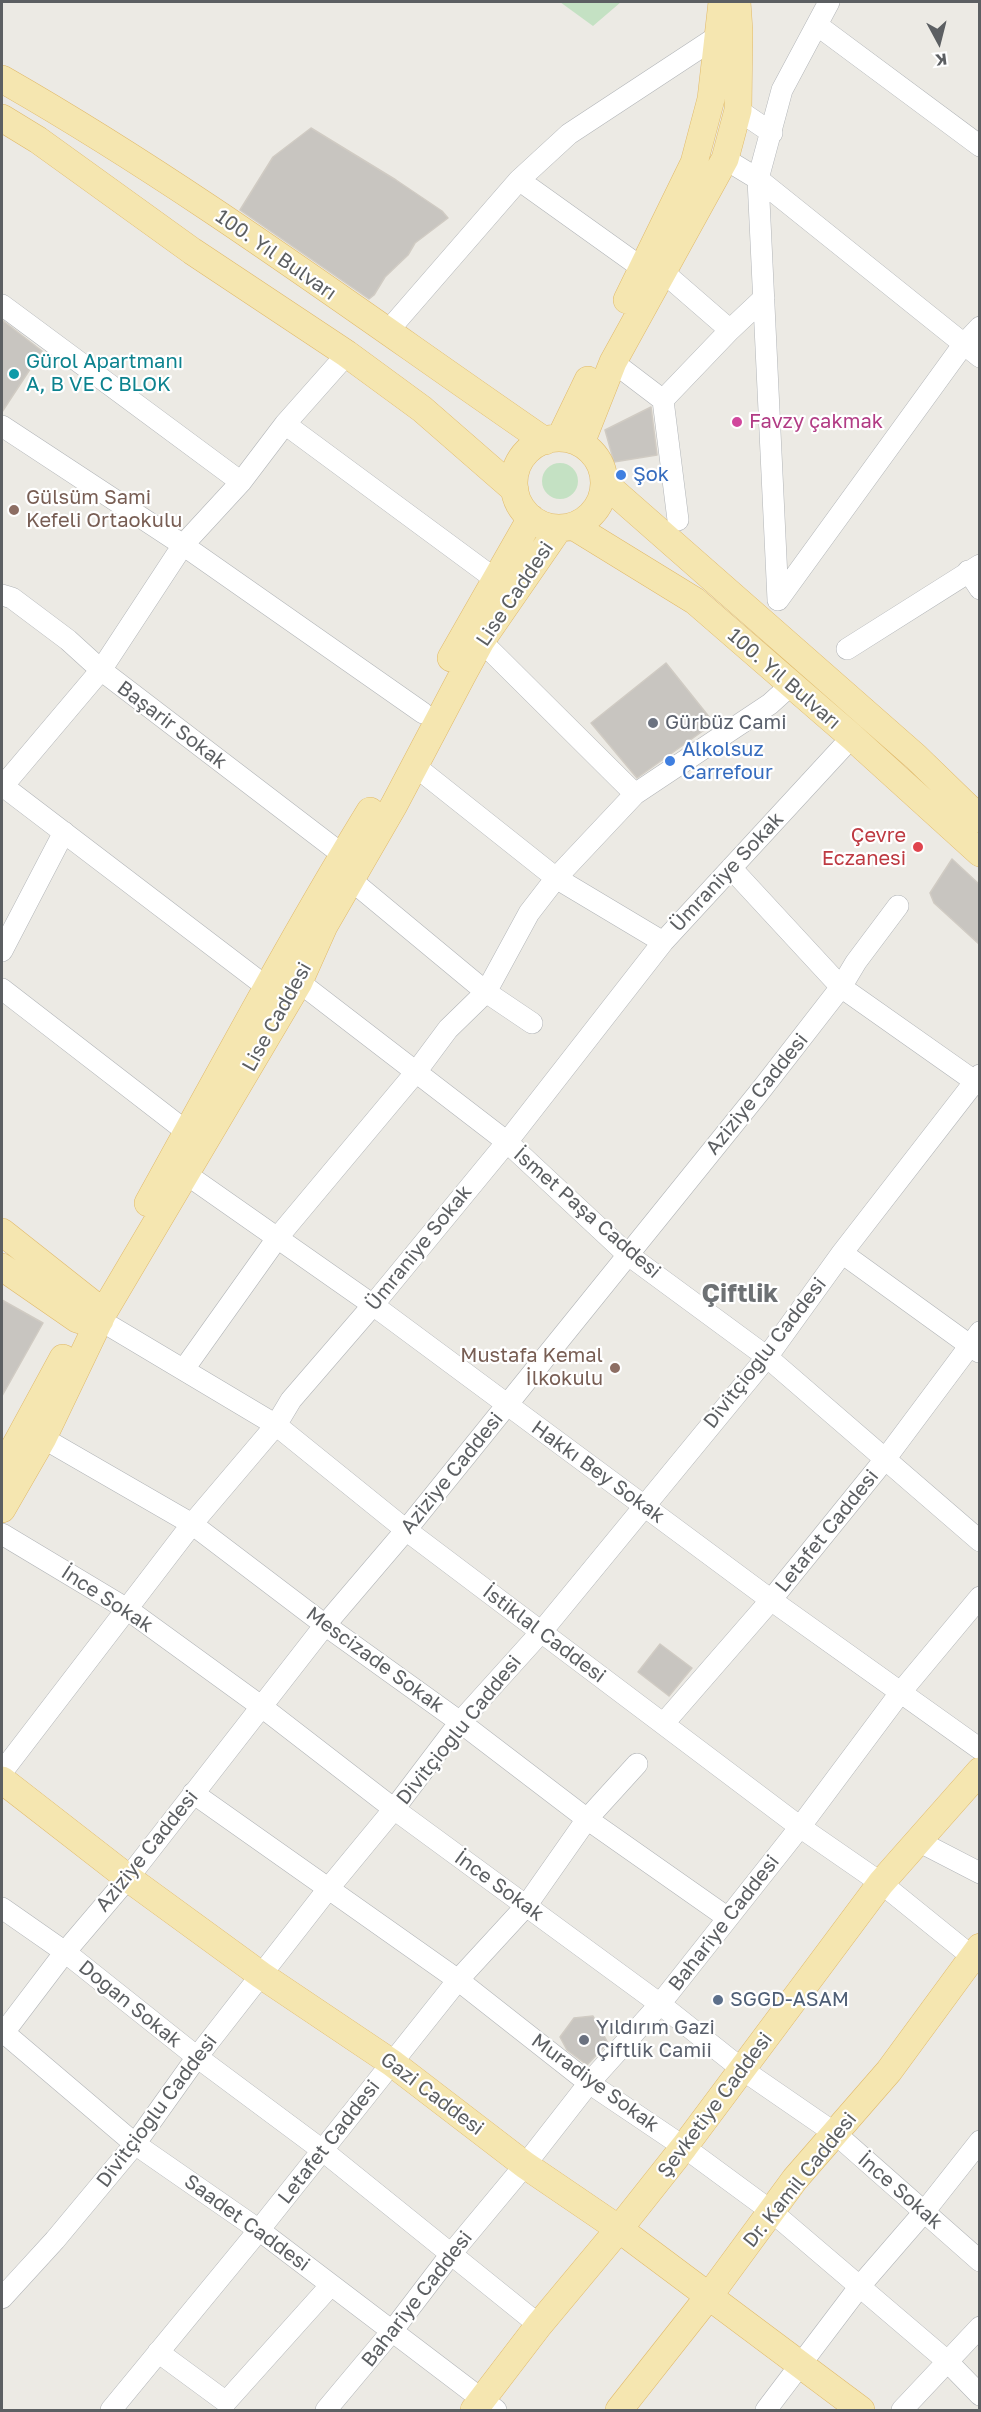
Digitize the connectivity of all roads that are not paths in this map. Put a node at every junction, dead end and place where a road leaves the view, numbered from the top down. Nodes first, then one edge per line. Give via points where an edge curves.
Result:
1 (722, 2) edge
2 (737, 2) edge
3 (829, 2) edge
4 (817, 25) junction
5 (718, 36) junction
6 (2, 79) edge
7 (738, 110) junction
8 (2, 118) edge
9 (772, 133) junction
10 (980, 146) edge
11 (725, 159) junction
12 (758, 179) junction
13 (519, 180) junction
14 (652, 270) junction
15 (764, 298) junction
16 (2, 305) edge
17 (980, 327) edge
18 (730, 330) junction
19 (387, 332) junction
20 (971, 351) edge
21 (347, 354) junction
22 (613, 362) junction
23 (663, 400) junction
24 (285, 424) junction
25 (2, 426) edge
26 (562, 441) junction
27 (241, 482) junction
28 (604, 483) junction
29 (515, 490) junction
30 (531, 518) junction
31 (678, 520) dead end
32 (566, 527) junction
33 (183, 545) junction
34 (974, 568) edge
35 (495, 579) junction
36 (980, 590) edge
37 (2, 595) edge
38 (482, 641) junction
39 (847, 649) dead end
40 (101, 670) junction
41 (791, 685) junction
42 (423, 713) junction
43 (852, 738) junction
44 (415, 766) junction
45 (635, 794) junction
46 (980, 819) edge
47 (64, 832) junction
48 (980, 853) edge
49 (347, 868) junction
50 (731, 868) junction
51 (556, 878) junction
52 (898, 906) dead end
53 (663, 942) junction
54 (2, 951) edge
55 (299, 982) junction
56 (842, 987) junction
57 (268, 988) junction
58 (2, 989) edge
59 (486, 992) junction
60 (532, 1023) dead end
61 (416, 1072) junction
62 (978, 1081) edge
63 (187, 1132) junction
64 (507, 1142) junction
65 (186, 1174) junction
66 (2, 1232) edge
67 (278, 1237) junction
68 (842, 1253) junction
69 (627, 1254) junction
70 (2, 1267) edge
71 (374, 1305) junction
72 (92, 1315) junction
73 (976, 1343) edge
74 (767, 1357) junction
75 (184, 1369) junction
76 (507, 1406) junction
77 (276, 1425) junction
78 (43, 1438) junction
79 (886, 1458) junction
80 (2, 1470) edge
81 (644, 1505) junction
82 (2, 1509) edge
83 (192, 1524) junction
84 (406, 1530) junction
85 (2, 1534) edge
86 (980, 1541) edge
87 (980, 1597) edge
88 (771, 1600) junction
89 (127, 1609) junction
90 (325, 1625) junction
91 (542, 1631) junction
92 (900, 1693) junction
93 (262, 1707) junction
94 (460, 1722) junction
95 (664, 1723) junction
96 (980, 1749) edge
97 (638, 1764) dead end
98 (980, 1771) edge
99 (2, 1772) edge
100 (2, 1780) edge
101 (194, 1793) junction
102 (394, 1809) junction
103 (587, 1819) junction
104 (800, 1827) junction
105 (918, 1841) junction
106 (980, 1873) edge
107 (128, 1878) junction
108 (881, 1884) junction
109 (328, 1889) junction
110 (526, 1906) junction
111 (2, 1908) edge
112 (728, 1918) junction
113 (65, 1952) junction
114 (977, 1956) edge
115 (261, 1975) junction
116 (458, 1980) junction
117 (660, 2004) junction
118 (2, 2033) edge
119 (197, 2057) junction
120 (392, 2062) junction
121 (743, 2070) junction
122 (590, 2083) junction
123 (836, 2134) junction
124 (980, 2141) edge
125 (135, 2144) junction
126 (684, 2147) junction
127 (321, 2150) junction
128 (525, 2165) junction
129 (771, 2211) junction
130 (924, 2212) junction
131 (620, 2229) junction
132 (259, 2230) junction
133 (451, 2254) junction
134 (980, 2261) edge
135 (331, 2285) junction
136 (860, 2286) junction
137 (709, 2296) junction
138 (2, 2298) edge
139 (539, 2325) junction
140 (980, 2327) edge
141 (393, 2330) junction
142 (158, 2352) junction
143 (947, 2361) junction
144 (801, 2364) junction
145 (980, 2395) edge
146 (484, 2407) edge
147 (111, 2410) edge
148 (326, 2410) edge
149 (619, 2410) edge
150 (766, 2410) edge
151 (861, 2410) edge
152 (902, 2410) edge

1 - 5 main road
2 - 7 main road
3 - 4 street
4 - 9 street via 782,90
4 - 10 street
5 - 13 street via 569,134
5 - 14 main road via 711,99 694,162
6 - 19 main road, 100. Yıl Bulvarı via 220,216
7 - 9 street
7 - 11 main road
8 - 21 main road, 100. Yıl Bulvarı
9 - 12 street
11 - 12 street
11 - 14 main road
12 - 15 street
12 - 20 street
13 - 14 street
13 - 19 street
14 - 18 street
14 - 22 main road
14 - 26 main road
15 - 18 street
15 - 20 street via 778,600
16 - 27 street
17 - 20 street
18 - 23 street
19 - 26 main road, 100. Yıl Bulvarı
21 - 24 street
21 - 29 main road, 100. Yıl Bulvarı via 422,409
22 - 23 street
22 - 26 main road
23 - 31 street
24 - 27 street
24 - 35 street
25 - 33 street
26 - 28 main road via 593,453 601,465
26 - 29 main road via 537,443 525,453 518,465
27 - 33 street
28 - 32 main road via 597,508 586,519
28 - 46 main road, 100. Yıl Bulvarı via 916,757
29 - 30 main road via 521,508
30 - 32 main road via 544,526
30 - 35 main road, Lise Caddesi
32 - 38 main road, Lise Caddesi
32 - 41 main road, 100. Yıl Bulvarı via 694,601
33 - 40 street
33 - 42 street
34 - 36 street
34 - 39 street
35 - 42 main road, Lise Caddesi
37 - 40 street, Başarir Sokak via 12,598 68,640
38 - 44 main road, Lise Caddesi
38 - 45 street
40 - 47 street via 3,786
40 - 49 street, Başarir Sokak
41 - 43 main road, 100. Yıl Bulvarı
41 - 45 street via 771,704
42 - 49 main road, Lise Caddesi
43 - 48 main road, 100. Yıl Bulvarı
43 - 50 street, Ümraniye Sokak
44 - 49 main road, Lise Caddesi
44 - 51 street
45 - 51 street
47 - 54 street
47 - 57 street
49 - 55 main road, Lise Caddesi
49 - 57 main road, Lise Caddesi
49 - 59 street, Başarir Sokak
50 - 53 street, Ümraniye Sokak
50 - 56 street
51 - 53 street
51 - 59 street via 529,913
52 - 56 street, Aziziye Caddesi
53 - 64 street, Ümraniye Sokak
55 - 61 street, İsmet Paşa Caddesi
55 - 65 main road, Lise Caddesi
56 - 62 street
56 - 69 street, Aziziye Caddesi
57 - 63 main road, Lise Caddesi
58 - 63 street
59 - 60 street, Başarir Sokak
59 - 61 street via 448,1029
61 - 64 street, İsmet Paşa Caddesi
61 - 67 street
62 - 68 street, Divitçioğlu Caddesi
63 - 72 main road, Lise Caddesi
64 - 69 street, İsmet Paşa Caddesi
64 - 71 street, Ümraniye Sokak
65 - 67 street, Hakkı Bey Sokak
65 - 72 main road, Lise Caddesi
66 - 72 main road, İstiklal Caddesi
67 - 71 street, Hakkı Bey Sokak
67 - 75 street
68 - 73 street
68 - 74 street, Divitçioğlu Caddesi
69 - 74 street, İsmet Paşa Caddesi
69 - 76 street, Aziziye Caddesi
70 - 72 main road, İstiklal Caddesi
71 - 76 street, Hakkı Bey Sokak
71 - 77 street, Ümraniye Sokak via 291,1400
72 - 75 street, İstiklal Caddesi
72 - 78 main road, Lise Caddesi
72 - 80 main road, Lise Caddesi
73 - 79 street, Letafet Caddesi
74 - 79 street, İsmet Paşa Caddesi
74 - 81 street, Divitçioğlu Caddesi
75 - 77 street, İstiklal Caddesi
76 - 81 street, Hakkı Bey Sokak
76 - 84 street, Aziziye Caddesi
77 - 83 street, Ümraniye Sokak
77 - 84 street, İstiklal Caddesi
78 - 82 main road, Lise Caddesi
78 - 83 street, Mescizade Sokak
79 - 86 street, İsmet Paşa Caddesi
79 - 88 street, Letafet Caddesi
81 - 88 street, Hakkı Bey Sokak
81 - 91 street, Divitçioğlu Caddesi
83 - 89 street, Ümraniye Sokak
83 - 90 street, Mescizade Sokak
84 - 90 street, Aziziye Caddesi
84 - 91 street, İstiklal Caddesi
85 - 89 street, İnce Sokak
87 - 92 street, Bahariye Caddesi
88 - 92 street, Hakkı Bey Sokak
88 - 95 street, Letafet Caddesi
89 - 93 street, İnce Sokak
89 - 99 street, Ümraniye Sokak
90 - 93 street, Aziziye Caddesi
90 - 94 street, Mescizade Sokak
91 - 94 street, Divitçioğlu Caddesi
91 - 95 street, İstiklal Caddesi
92 - 96 street, Hakkı Bey Sokak
92 - 104 street, Bahariye Caddesi
93 - 101 street, Aziziye Caddesi
93 - 102 street, İnce Sokak
94 - 102 street, Divitçioğlu Caddesi
94 - 103 street, Mescizade Sokak
95 - 104 street, İstiklal Caddesi
97 - 103 street, Letafet Caddesi
98 - 105 main road, Şevketiye Caddesi
100 - 107 main road, Gazi Caddesi
101 - 107 street, Aziziye Caddesi
101 - 109 street, Muradiye Sokak
102 - 109 street, Divitçioğlu Caddesi
102 - 110 street, İnce Sokak
103 - 110 street, Letafet Caddesi
103 - 112 street, Mescizade Sokak
104 - 108 street, İstiklal Caddesi
104 - 112 street, Bahariye Caddesi
105 - 106 street
105 - 108 main road, Şevketiye Caddesi
107 - 113 street, Aziziye Caddesi
107 - 115 main road, Gazi Caddesi
108 - 114 street, İstiklal Caddesi
108 - 121 main road, Şevketiye Caddesi
109 - 115 street, Divitçioğlu Caddesi
109 - 116 street, Muradiye Sokak
110 - 116 street, Letafet Caddesi
110 - 117 street, İnce Sokak
111 - 113 street, Doğan Sokak
112 - 117 street, Bahariye Caddesi
113 - 118 street, Aziziye Caddesi
113 - 119 street, Doğan Sokak
114 - 123 main road, Dr. Kamil Caddesi
115 - 119 street, Divitçioğlu Caddesi
115 - 120 main road, Gazi Caddesi
116 - 120 street, Letafet Caddesi
116 - 122 street, Muradiye Sokak
117 - 121 street, İnce Sokak
117 - 122 street, Bahariye Caddesi
118 - 125 street, Saadet Caddesi
119 - 125 street, Divitçioğlu Caddesi
119 - 127 street, Doğan Sokak
120 - 127 street, Letafet Caddesi
120 - 128 main road, Gazi Caddesi
121 - 123 street, İnce Sokak
121 - 126 main road, Şevketiye Caddesi
122 - 126 street, Muradiye Sokak
122 - 128 street, Bahariye Caddesi
123 - 129 main road, Dr. Kamil Caddesi
123 - 130 street, İnce Sokak
124 - 130 street
125 - 132 street, Saadet Caddesi
125 - 138 street, Divitçioğlu Caddesi
126 - 129 street, Muradiye Sokak
126 - 131 main road, Şevketiye Caddesi
127 - 132 street, Letafet Caddesi
127 - 133 street, Doğan Sokak
128 - 131 main road, Gazi Caddesi
128 - 133 street, Bahariye Caddesi
129 - 136 street, Muradiye Sokak
129 - 137 main road, Dr. Kamil Caddesi
130 - 134 street, İnce Sokak
130 - 136 street
131 - 137 main road, Gazi Caddesi
131 - 139 main road, Şevketiye Caddesi
132 - 135 street, Saadet Caddesi
132 - 142 street, Letafet Caddesi
133 - 139 street, Doğan Sokak
133 - 141 street, Bahariye Caddesi
135 - 141 street, Saadet Caddesi
135 - 142 street via 226,2402
136 - 143 street, Muradiye Sokak
136 - 144 street
137 - 144 main road, Gazi Caddesi
137 - 149 main road, Dr. Kamil Caddesi
139 - 146 main road, Şevketiye Caddesi
140 - 143 street
141 - 146 street, Saadet Caddesi
141 - 148 street, Bahariye Caddesi
142 - 147 street, Letafet Caddesi
143 - 145 street, Muradiye Sokak
143 - 152 street
144 - 150 street
144 - 151 main road, Gazi Caddesi

